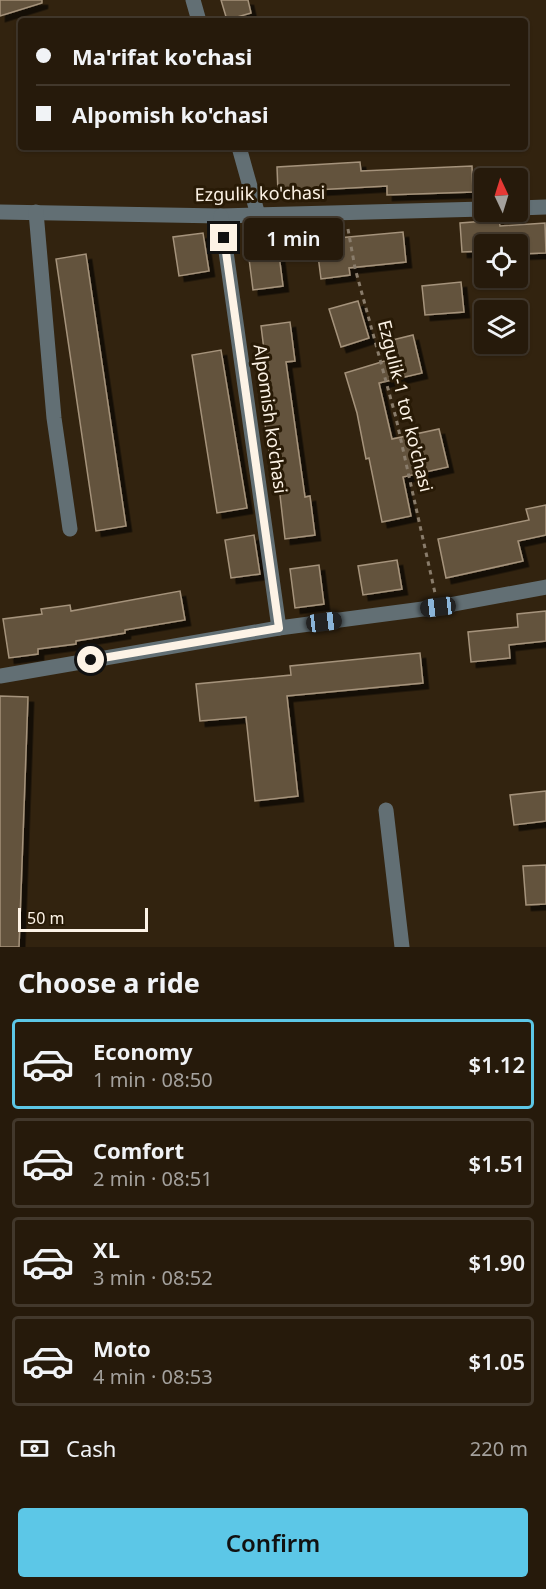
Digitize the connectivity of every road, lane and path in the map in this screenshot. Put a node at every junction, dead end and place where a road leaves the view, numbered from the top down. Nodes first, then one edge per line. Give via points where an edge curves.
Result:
1 (193, 0) edge
2 (199, 18) edge
3 (240, 150) edge
4 (546, 207) edge
5 (528, 208) edge
6 (474, 209) edge
7 (0, 212) edge
8 (36, 212) junction
9 (344, 212) junction
10 (258, 215) junction
11 (221, 216) junction
12 (70, 529) dead end
13 (546, 587) edge
14 (438, 607) junction
15 (279, 628) junction
16 (0, 676) edge
17 (386, 810) dead end
18 (402, 947) edge

1 - 2 street
3 - 10 street
4 - 5 street
6 - 9 street, Ezgulik ko'chasi
7 - 8 street, Ezgulik ko'chasi
8 - 11 street, Ezgulik ko'chasi
8 - 12 street via 54,417
9 - 10 street, Ezgulik ko'chasi
9 - 14 path, Ezgulik-1 tor ko'chasi
10 - 11 street, Ezgulik ko'chasi
11 - 15 street, Alpomish ko'chasi
13 - 14 street
14 - 15 street
15 - 16 street
17 - 18 street

